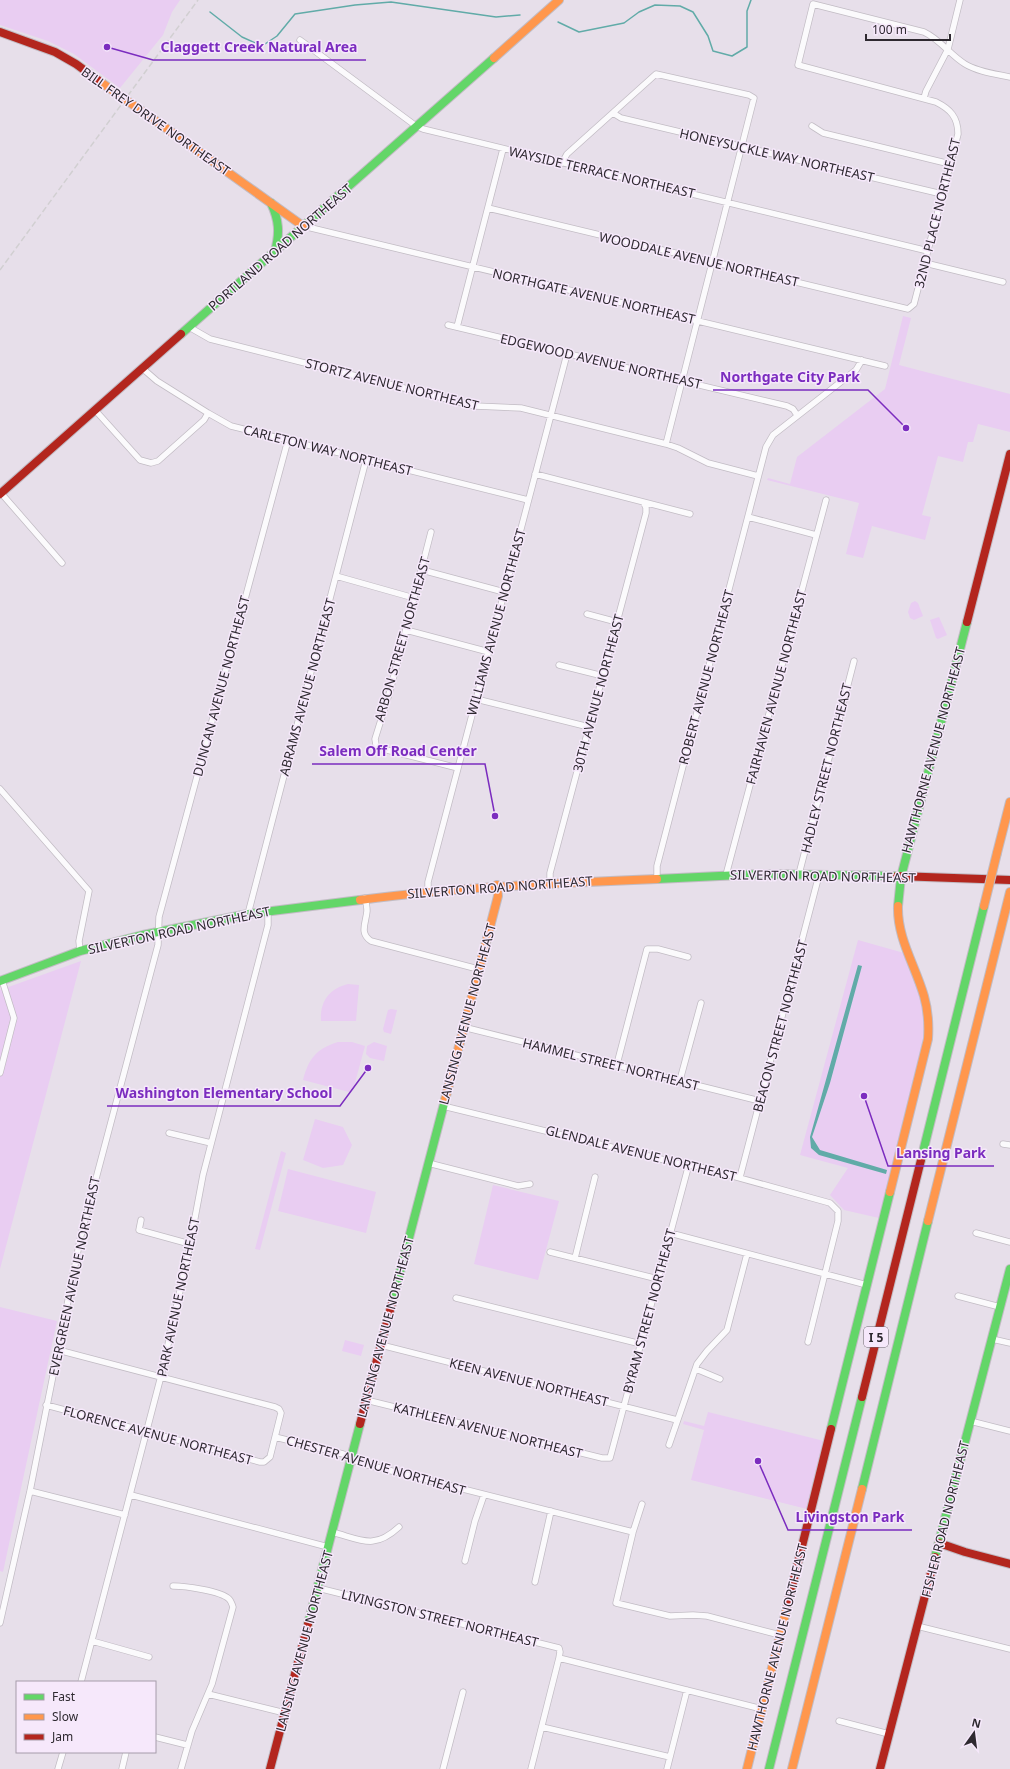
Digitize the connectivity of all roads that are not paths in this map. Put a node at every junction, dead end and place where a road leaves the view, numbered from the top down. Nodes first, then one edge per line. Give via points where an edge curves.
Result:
1 (559, 0) edge
2 (960, 0) edge
3 (0, 32) edge
4 (300, 40) dead end
5 (948, 49) junction
6 (1010, 77) edge
7 (924, 98) junction
8 (613, 113) junction
9 (416, 126) junction
10 (812, 126) dead end
11 (742, 147) junction
12 (503, 149) junction
13 (562, 163) junction
14 (950, 164) junction
15 (942, 194) junction
16 (728, 202) junction
17 (271, 203) junction
18 (488, 208) junction
19 (303, 226) junction
20 (275, 250) junction
21 (928, 251) junction
22 (713, 262) junction
23 (925, 263) junction
24 (472, 268) junction
25 (1003, 282) dead end
26 (911, 308) joint
27 (698, 321) junction
28 (448, 325) dead end
29 (189, 327) junction
30 (457, 327) junction
31 (567, 354) junction
32 (862, 360) junction
33 (885, 366) dead end
34 (142, 368) junction
35 (682, 380) junction
36 (95, 410) junction
37 (208, 413) junction
38 (551, 415) junction
39 (797, 415) junction
40 (288, 440) junction
41 (666, 444) junction
42 (1010, 454) edge
43 (366, 460) junction
44 (535, 474) junction
45 (758, 476) junction
46 (0, 493) edge
47 (528, 500) junction
48 (826, 500) dead end
49 (644, 503) junction
50 (690, 514) dead end
51 (748, 517) junction
52 (432, 532) dead end
53 (816, 535) junction
54 (62, 563) dead end
55 (422, 570) junction
56 (336, 576) junction
57 (504, 592) junction
58 (414, 598) junction
59 (587, 614) dead end
60 (617, 622) junction
61 (406, 630) junction
62 (489, 652) junction
63 (854, 661) dead end
64 (559, 665) dead end
65 (603, 676) junction
66 (476, 699) junction
67 (589, 727) junction
68 (458, 768) junction
69 (0, 789) edge
70 (1010, 802) edge
71 (799, 874) junction
72 (726, 875) junction
73 (819, 875) junction
74 (901, 877) junction
75 (657, 878) junction
76 (1010, 880) edge
77 (550, 883) junction
78 (497, 885) junction
79 (428, 891) junction
80 (1010, 892) edge
81 (365, 898) junction
82 (268, 911) junction
83 (248, 914) junction
84 (158, 932) junction
85 (80, 951) junction
86 (688, 957) dead end
87 (478, 969) junction
88 (0, 979) edge
89 (701, 1003) dead end
90 (463, 1027) junction
91 (616, 1064) junction
92 (0, 1073) edge
93 (680, 1080) junction
94 (760, 1101) junction
95 (443, 1106) junction
96 (169, 1133) dead end
97 (212, 1143) junction
98 (1003, 1144) dead end
99 (1010, 1145) edge
100 (428, 1163) junction
101 (689, 1164) junction
102 (596, 1177) dead end
103 (740, 1178) junction
104 (530, 1184) dead end
105 (141, 1220) dead end
106 (670, 1233) junction
107 (976, 1233) dead end
108 (1010, 1242) edge
109 (190, 1244) junction
110 (550, 1252) dead end
111 (747, 1254) junction
112 (575, 1258) junction
113 (1010, 1269) edge
114 (825, 1275) junction
115 (658, 1278) junction
116 (867, 1285) junction
117 (958, 1296) dead end
118 (456, 1298) dead end
119 (1000, 1307) junction
120 (992, 1339) junction
121 (808, 1342) dead end
122 (1010, 1343) edge
123 (641, 1344) junction
124 (380, 1345) junction
125 (58, 1350) junction
126 (696, 1369) junction
127 (161, 1376) junction
128 (720, 1379) dead end
129 (366, 1400) junction
130 (46, 1406) junction
131 (624, 1406) junction
132 (677, 1420) junction
133 (970, 1421) junction
134 (1010, 1431) edge
135 (147, 1432) junction
136 (275, 1436) junction
137 (669, 1445) dead end
138 (610, 1458) joint
139 (351, 1459) junction
140 (30, 1491) junction
141 (131, 1495) junction
142 (484, 1495) junction
143 (642, 1504) dead end
144 (551, 1511) junction
145 (125, 1515) junction
146 (399, 1527) dead end
147 (332, 1532) junction
148 (633, 1532) junction
149 (939, 1543) junction
150 (328, 1547) junction
151 (466, 1561) dead end
152 (1010, 1564) edge
153 (535, 1582) dead end
154 (173, 1586) dead end
155 (318, 1588) junction
156 (0, 1623) edge
157 (917, 1626) junction
158 (780, 1635) junction
159 (92, 1641) junction
160 (1010, 1649) edge
161 (149, 1657) dead end
162 (559, 1658) junction
163 (81, 1681) edge
164 (687, 1690) junction
165 (463, 1692) dead end
166 (208, 1694) junction
167 (762, 1709) junction
168 (285, 1713) junction
169 (839, 1721) dead end
170 (542, 1726) junction
171 (889, 1734) junction
172 (156, 1737) edge
173 (187, 1745) junction
174 (63, 1753) edge
175 (126, 1753) edge
176 (670, 1757) junction
177 (58, 1769) edge
178 (122, 1769) edge
179 (181, 1769) edge
180 (270, 1769) edge
181 (443, 1769) edge
182 (531, 1769) edge
183 (667, 1769) edge
184 (747, 1769) edge
185 (769, 1769) edge
186 (792, 1769) edge
187 (880, 1769) edge

1 - 9 main road, PORTLAND ROAD NORTHEAST
2 - 5 street
3 - 17 main road, BILL FREY DRIVE NORTHEAST, bridge via 55,52 76,64
4 - 9 street, WAYSIDE TERRACE NORTHEAST
5 - 6 street via 967,66
5 - 7 street
5 - 7 street via 924,32 813,4 798,65
7 - 14 street, 32ND PLACE NORTHEAST via 944,106 955,116 958,134
8 - 11 street, HONEYSUCKLE WAY NORTHEAST via 621,118
8 - 11 street via 656,74 749,95 754,98
8 - 13 street via 567,154
9 - 12 street, WAYSIDE TERRACE NORTHEAST
9 - 19 main road, PORTLAND ROAD NORTHEAST
10 - 14 street via 822,133
11 - 15 street, HONEYSUCKLE WAY NORTHEAST
11 - 16 street
12 - 13 street, WAYSIDE TERRACE NORTHEAST
12 - 18 street
13 - 16 street, WAYSIDE TERRACE NORTHEAST
14 - 15 street, 32ND PLACE NORTHEAST
15 - 21 street, 32ND PLACE NORTHEAST
16 - 21 street, WAYSIDE TERRACE NORTHEAST
16 - 22 street
17 - 19 main road, BILL FREY DRIVE NORTHEAST
17 - 20 main road via 280,224 280,235
18 - 22 street, WOODDALE AVENUE NORTHEAST
18 - 24 street
19 - 20 main road, PORTLAND ROAD NORTHEAST
19 - 24 street, NORTHGATE AVENUE NORTHEAST
20 - 29 main road, PORTLAND ROAD NORTHEAST
21 - 23 street, 32ND PLACE NORTHEAST
22 - 26 street, WOODDALE AVENUE NORTHEAST via 906,309
22 - 27 street
23 - 25 street
23 - 26 street, 32ND PLACE NORTHEAST
24 - 27 street, NORTHGATE AVENUE NORTHEAST
24 - 30 street
27 - 32 street, NORTHGATE AVENUE NORTHEAST
27 - 35 street
28 - 30 street, EDGEWOOD AVENUE NORTHEAST
29 - 34 main road, PORTLAND ROAD NORTHEAST
29 - 38 street, STORTZ AVENUE NORTHEAST via 210,339 475,406 515,407
30 - 31 street, EDGEWOOD AVENUE NORTHEAST
31 - 35 street, EDGEWOOD AVENUE NORTHEAST
31 - 38 street, WILLIAMS AVENUE NORTHEAST
32 - 33 street, NORTHGATE AVENUE NORTHEAST
32 - 39 street, ROBERT AVENUE NORTHEAST via 856,370
34 - 36 main road, PORTLAND ROAD NORTHEAST
34 - 37 street, CARLETON WAY NORTHEAST via 150,377
35 - 39 street, EDGEWOOD AVENUE NORTHEAST via 790,407
35 - 41 street
36 - 37 street via 140,460 151,463 158,461 204,420
36 - 46 main road, PORTLAND ROAD NORTHEAST
37 - 40 street, CARLETON WAY NORTHEAST via 231,426
38 - 41 street, STORTZ AVENUE NORTHEAST
38 - 44 street, WILLIAMS AVENUE NORTHEAST
39 - 45 street, ROBERT AVENUE NORTHEAST via 769,440
40 - 43 street, CARLETON WAY NORTHEAST
40 - 84 street, DUNCAN AVENUE NORTHEAST via 159,917
41 - 45 street, STORTZ AVENUE NORTHEAST via 708,463
42 - 74 main road, HAWTHORNE AVENUE NORTHEAST
43 - 47 street, CARLETON WAY NORTHEAST
43 - 56 street, ABRAMS AVENUE NORTHEAST
44 - 47 street, WILLIAMS AVENUE NORTHEAST
44 - 49 street
45 - 51 street, ROBERT AVENUE NORTHEAST
46 - 54 street
47 - 57 street, WILLIAMS AVENUE NORTHEAST
48 - 53 street, FAIRHAVEN AVENUE NORTHEAST
49 - 50 street
49 - 60 street, 30TH AVENUE NORTHEAST via 646,513
51 - 53 street
51 - 75 street, ROBERT AVENUE NORTHEAST via 657,866
52 - 55 street, ARBON STREET NORTHEAST
53 - 72 street, FAIRHAVEN AVENUE NORTHEAST
55 - 57 street
55 - 58 street, ARBON STREET NORTHEAST
56 - 58 street
56 - 83 street, ABRAMS AVENUE NORTHEAST
57 - 62 street, WILLIAMS AVENUE NORTHEAST
58 - 61 street, ARBON STREET NORTHEAST
59 - 60 street
60 - 65 street, 30TH AVENUE NORTHEAST
61 - 62 street
61 - 68 street, ARBON STREET NORTHEAST via 379,723 376,745 379,748
62 - 66 street, WILLIAMS AVENUE NORTHEAST
63 - 71 street, HADLEY STREET NORTHEAST
64 - 65 street
65 - 67 street, 30TH AVENUE NORTHEAST
66 - 67 street
66 - 68 street, WILLIAMS AVENUE NORTHEAST
67 - 77 street, 30TH AVENUE NORTHEAST via 550,872
68 - 79 street, WILLIAMS AVENUE NORTHEAST via 428,882
69 - 85 street via 89,891 79,941
70 - 185 main road, I 5, bridge
71 - 72 main road, SILVERTON ROAD NORTHEAST
71 - 73 main road, SILVERTON ROAD NORTHEAST
72 - 75 main road, SILVERTON ROAD NORTHEAST
73 - 74 main road, SILVERTON ROAD NORTHEAST
73 - 94 street, BEACON STREET NORTHEAST
74 - 76 main road, SILVERTON ROAD NORTHEAST
74 - 116 main road, HAWTHORNE AVENUE NORTHEAST via 898,899 899,923 924,995 929,1031
75 - 77 main road, SILVERTON ROAD NORTHEAST
77 - 78 main road, SILVERTON ROAD NORTHEAST
78 - 79 main road, SILVERTON ROAD NORTHEAST
78 - 87 main road, LANSING AVENUE NORTHEAST via 498,896
79 - 81 main road, SILVERTON ROAD NORTHEAST
80 - 186 main road, I 5
81 - 82 main road, SILVERTON ROAD NORTHEAST
81 - 87 street via 367,911 363,931 371,941
82 - 83 main road, SILVERTON ROAD NORTHEAST
82 - 97 street, PARK AVENUE NORTHEAST via 268,925
83 - 84 main road, SILVERTON ROAD NORTHEAST
84 - 85 main road, SILVERTON ROAD NORTHEAST
84 - 125 street, EVERGREEN AVENUE NORTHEAST via 158,945 81,1235
85 - 88 main road, SILVERTON ROAD NORTHEAST
86 - 91 street via 658,949 647,949
87 - 90 main road, LANSING AVENUE NORTHEAST
88 - 92 street via 14,1018
89 - 93 street
90 - 91 street, HAMMEL STREET NORTHEAST
90 - 95 main road, LANSING AVENUE NORTHEAST
91 - 93 street, HAMMEL STREET NORTHEAST
93 - 94 street, HAMMEL STREET NORTHEAST
94 - 103 street, BEACON STREET NORTHEAST
95 - 100 main road, LANSING AVENUE NORTHEAST
95 - 101 street, GLENDALE AVENUE NORTHEAST
96 - 97 street
97 - 109 street, PARK AVENUE NORTHEAST
98 - 99 street
100 - 104 street via 518,1186
100 - 124 main road, LANSING AVENUE NORTHEAST
101 - 103 street, GLENDALE AVENUE NORTHEAST
101 - 106 street, BYRAM STREET NORTHEAST
102 - 112 street
103 - 114 street, GLENDALE AVENUE NORTHEAST via 827,1201 836,1208 838,1221
105 - 109 street via 139,1230
106 - 111 street
106 - 115 street, BYRAM STREET NORTHEAST
107 - 108 street
109 - 127 street, PARK AVENUE NORTHEAST
110 - 112 street
111 - 114 street
111 - 126 street via 727,1330 701,1357
112 - 115 street
113 - 119 main road, FISHER ROAD NORTHEAST
114 - 116 street
114 - 121 street
115 - 123 street, BYRAM STREET NORTHEAST
116 - 158 main road, HAWTHORNE AVENUE NORTHEAST
117 - 119 street
118 - 123 street
119 - 120 main road, FISHER ROAD NORTHEAST
120 - 122 street
120 - 133 main road, FISHER ROAD NORTHEAST
123 - 131 street, BYRAM STREET NORTHEAST
124 - 129 main road, LANSING AVENUE NORTHEAST
124 - 131 street, KEEN AVENUE NORTHEAST
125 - 127 street, CHESTER AVENUE NORTHEAST
125 - 130 street, EVERGREEN AVENUE NORTHEAST
126 - 128 street
126 - 132 street
127 - 135 street, PARK AVENUE NORTHEAST
127 - 136 street, CHESTER AVENUE NORTHEAST via 279,1409 281,1413
129 - 138 street, KATHLEEN AVENUE NORTHEAST
129 - 139 main road, LANSING AVENUE NORTHEAST
130 - 135 street, FLORENCE AVENUE NORTHEAST
130 - 140 street, EVERGREEN AVENUE NORTHEAST
131 - 132 street, KEEN AVENUE NORTHEAST
131 - 138 street, BYRAM STREET NORTHEAST
132 - 137 street
133 - 134 street
133 - 149 main road, FISHER ROAD NORTHEAST
135 - 136 street, FLORENCE AVENUE NORTHEAST via 260,1462 264,1462 270,1456
135 - 141 street, PARK AVENUE NORTHEAST
136 - 139 street, CHESTER AVENUE NORTHEAST via 343,1454
139 - 142 street, CHESTER AVENUE NORTHEAST
139 - 147 main road, LANSING AVENUE NORTHEAST
140 - 145 street
140 - 156 street, EVERGREEN AVENUE NORTHEAST
141 - 145 street, PARK AVENUE NORTHEAST
141 - 150 street
142 - 144 street, CHESTER AVENUE NORTHEAST
142 - 151 street
143 - 148 street
144 - 148 street, CHESTER AVENUE NORTHEAST
144 - 153 street
145 - 159 street, PARK AVENUE NORTHEAST
146 - 147 street via 388,1537 372,1542
147 - 150 main road, LANSING AVENUE NORTHEAST
148 - 158 street via 616,1604 670,1616 708,1616
149 - 152 main road
149 - 157 main road, FISHER ROAD NORTHEAST
150 - 155 main road, LANSING AVENUE NORTHEAST
154 - 166 street via 188,1586 222,1595 232,1602
155 - 162 street, LIVINGSTON STREET NORTHEAST via 556,1646 560,1650
155 - 168 main road, LANSING AVENUE NORTHEAST
157 - 160 street
157 - 171 main road, FISHER ROAD NORTHEAST
158 - 167 main road, HAWTHORNE AVENUE NORTHEAST
159 - 161 street
159 - 163 street, PARK AVENUE NORTHEAST
162 - 164 street
162 - 170 street
164 - 167 street
164 - 176 street
165 - 181 street
166 - 168 street
166 - 173 street
167 - 184 main road, HAWTHORNE AVENUE NORTHEAST
168 - 180 main road, LANSING AVENUE NORTHEAST
169 - 171 street
170 - 176 street
170 - 182 street
171 - 187 main road, FISHER ROAD NORTHEAST
172 - 173 street
173 - 179 street
174 - 177 street
175 - 178 street
176 - 183 street

